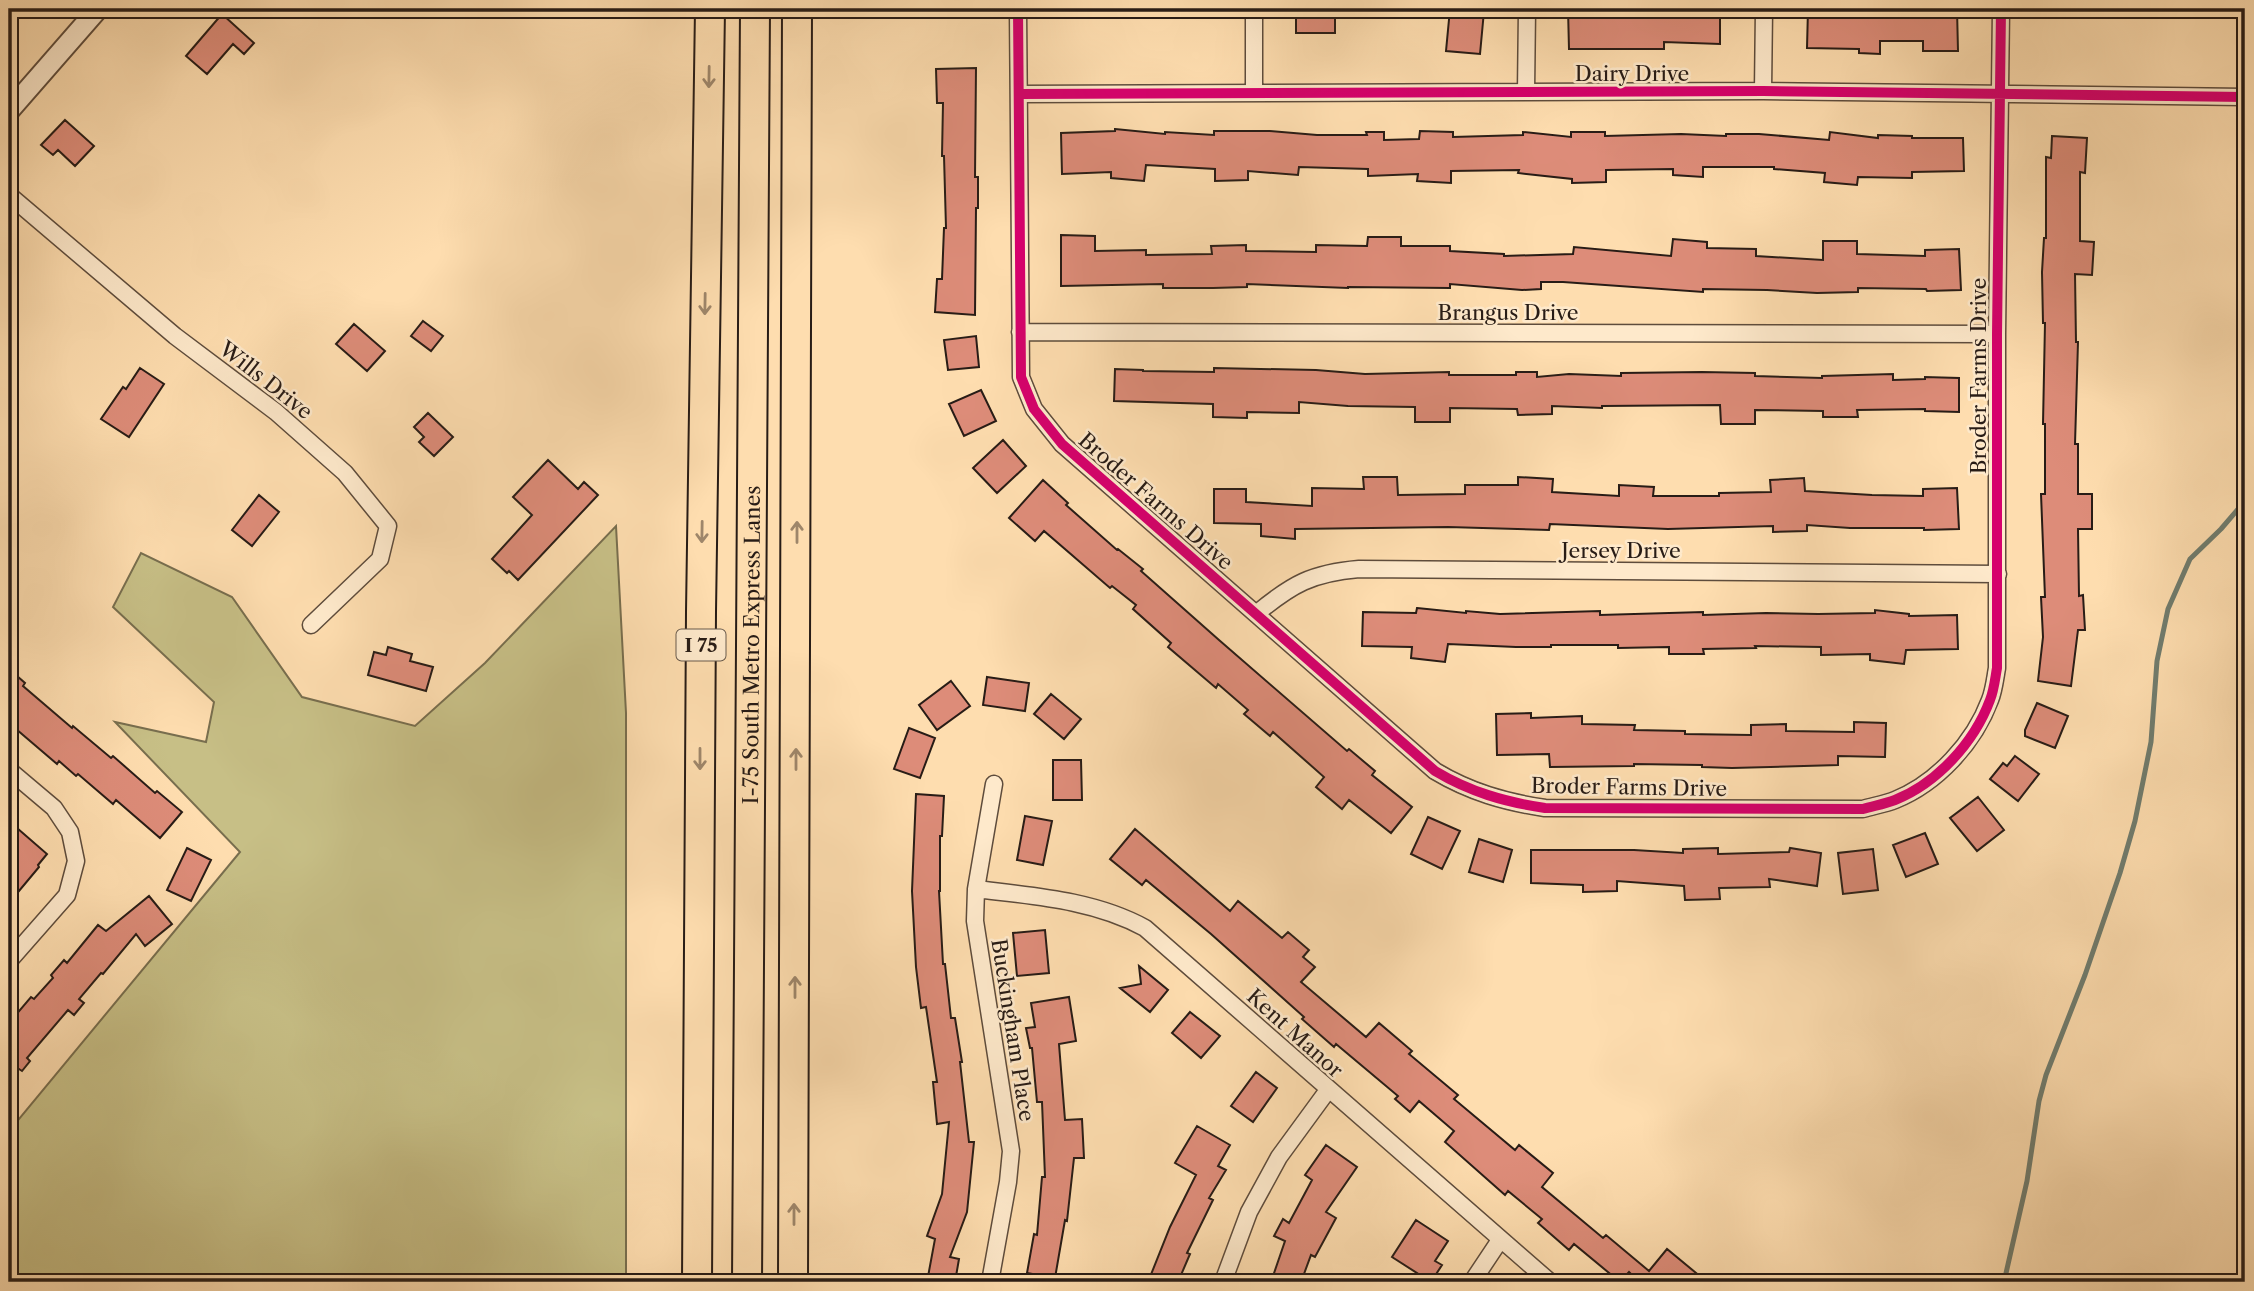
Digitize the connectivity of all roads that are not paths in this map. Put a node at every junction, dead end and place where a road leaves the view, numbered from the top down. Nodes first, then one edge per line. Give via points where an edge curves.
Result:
1 (98, 9) edge
2 (710, 9) edge
3 (755, 9) edge
4 (797, 9) edge
5 (1018, 9) edge
6 (1254, 9) edge
7 (1527, 9) edge
8 (1763, 9) edge
9 (2001, 9) edge
10 (1763, 91) junction
11 (1526, 92) junction
12 (1254, 93) junction
13 (1019, 94) junction
14 (2000, 95) junction
15 (2245, 97) edge
16 (9, 111) edge
17 (9, 195) edge
18 (1020, 332) junction
19 (1997, 334) junction
20 (1997, 574) junction
21 (1256, 614) junction
22 (311, 625) dead end
23 (9, 770) edge
24 (994, 784) dead end
25 (976, 889) junction
26 (9, 961) edge
27 (1328, 1090) junction
28 (1500, 1240) junction
29 (697, 1282) edge
30 (747, 1282) edge
31 (793, 1282) edge
32 (990, 1282) edge
33 (1223, 1282) edge
34 (1472, 1282) edge
35 (1550, 1282) edge

1 - 16 street
2 -> 29 highway, I 75
3 - 30 highway, I-75 South Metro Express Lanes
31 -> 4 highway
5 - 13 street, Broder Farms Drive
6 - 12 street
7 - 11 street
8 - 10 street
9 - 14 street, Broder Farms Drive
10 - 11 street, Dairy Drive
10 - 14 street, Dairy Drive
11 - 12 street, Dairy Drive
12 - 13 street, Dairy Drive
13 - 18 street, Broder Farms Drive
14 - 15 street, Dairy Drive
14 - 19 street, Broder Farms Drive
17 - 22 street, Wills Drive via 176,336 276,412 345,473 388,526 380,559
18 - 19 street, Brangus Drive
18 - 21 street, Broder Farms Drive via 1021,377 1034,409 1062,444
19 - 20 street, Broder Farms Drive
20 - 21 street, Jersey Drive via 1359,569 1334,571 1284,590
20 - 21 street, Broder Farms Drive via 1997,668 1982,720 1942,770 1919,789 1863,809 1545,808 1482,795 1435,771
23 - 26 street via 54,808 70,831 76,861 67,895
24 - 25 street, Buckingham Place
25 - 27 street, Kent Manor via 1099,908 1145,928
25 - 32 street, Buckingham Place via 976,932 1011,1151
27 - 28 street, Kent Manor
27 - 33 street via 1279,1157 1249,1212
28 - 34 street
28 - 35 street, Kent Manor

